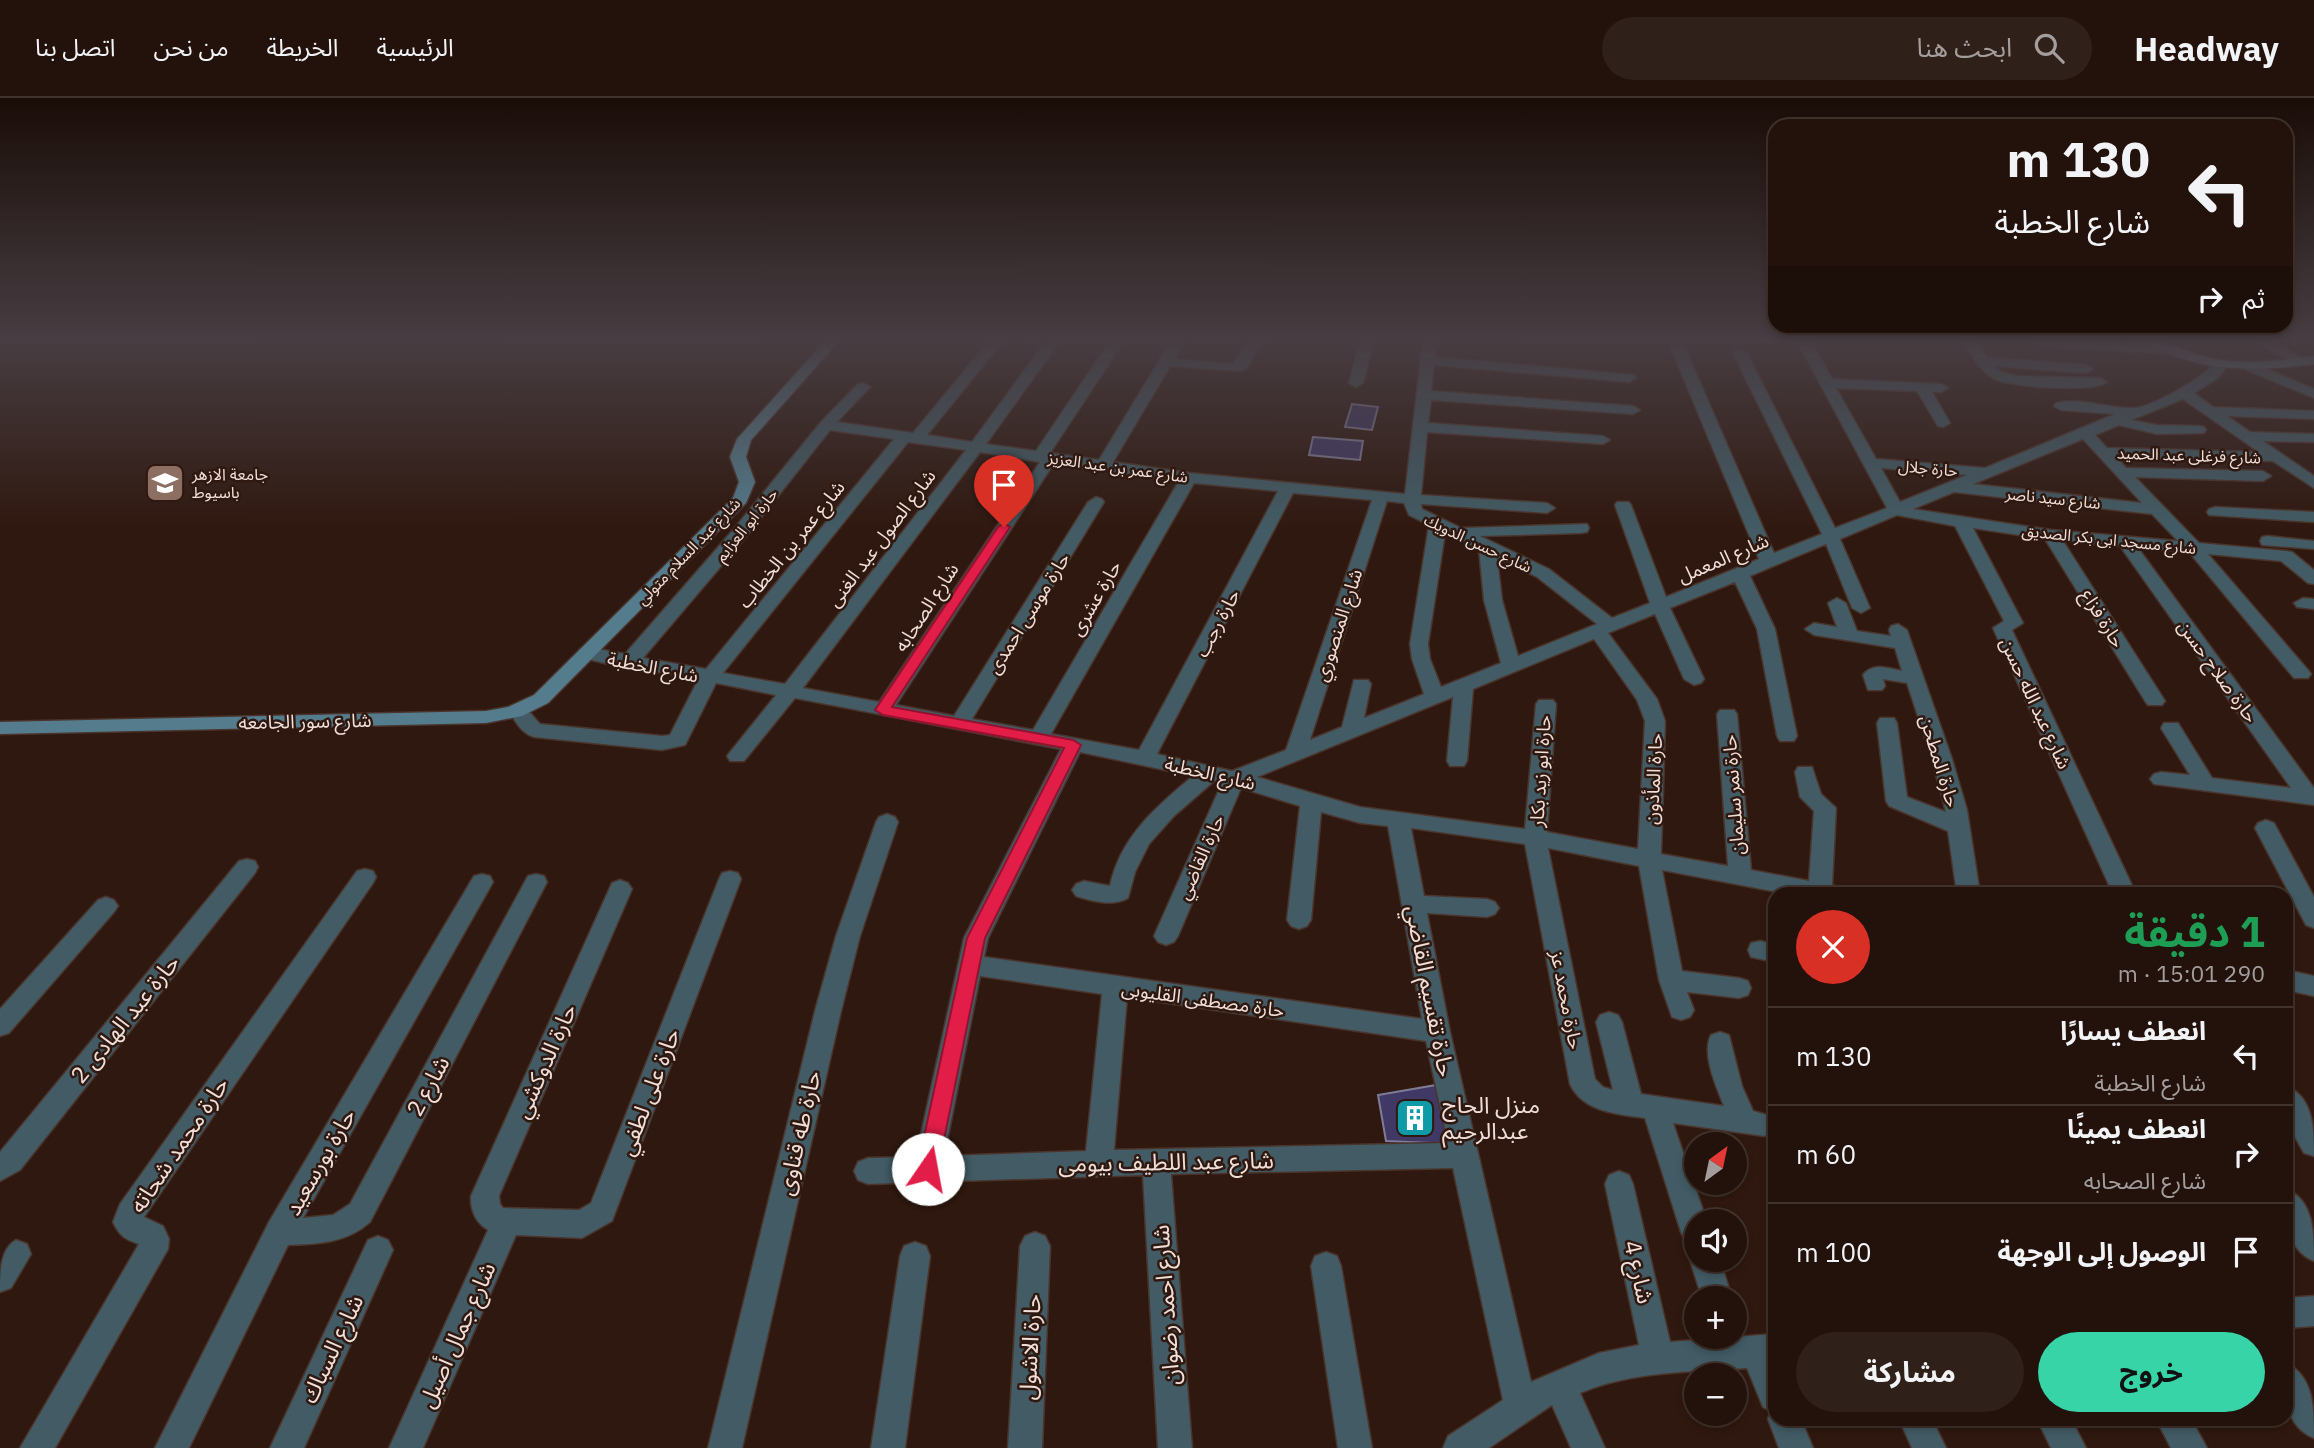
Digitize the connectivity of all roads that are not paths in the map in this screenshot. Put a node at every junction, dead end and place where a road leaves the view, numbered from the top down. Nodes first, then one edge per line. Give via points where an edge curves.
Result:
1 (775, 404) edge
2 (846, 404) edge
3 (940, 404) edge
4 (1007, 404) edge
5 (1078, 404) edge
6 (1141, 404) edge
7 (1424, 404) edge
8 (1550, 404) edge
9 (1702, 404) edge
10 (1765, 404) edge
11 (1839, 404) edge
12 (1932, 404) edge
13 (2154, 404) edge
14 (2198, 404) edge
15 (2062, 406) dead end
16 (1633, 410) dead end
17 (2208, 411) junction
18 (2126, 415) junction
19 (2314, 415) edge
20 (1943, 423) dead end
21 (826, 425) junction
22 (1420, 427) junction
23 (2199, 430) dead end
24 (2084, 432) junction
25 (2245, 436) junction
26 (911, 437) junction
27 (2314, 438) edge
28 (1603, 440) dead end
29 (977, 446) junction
30 (2101, 452) junction
31 (1045, 457) junction
32 (2283, 461) junction
33 (1871, 463) junction
34 (1103, 466) junction
35 (2314, 466) edge
36 (2119, 472) junction
37 (1986, 473) junction
38 (2263, 476) dead end
39 (1189, 478) junction
40 (2314, 484) edge
41 (1288, 487) junction
42 (1951, 487) junction
43 (1381, 496) junction
44 (1412, 499) junction
45 (1096, 502) dead end
46 (1623, 505) dead end
47 (1547, 508) dead end
48 (2155, 509) junction
49 (1896, 510) junction
50 (2215, 512) dead end
51 (2314, 517) edge
52 (1961, 522) junction
53 (1438, 523) junction
54 (1581, 528) dead end
55 (1461, 532) junction
56 (2052, 535) junction
57 (1831, 536) junction
58 (2214, 537) dead end
59 (2266, 541) junction
60 (2127, 544) junction
61 (1487, 545) junction
62 (2308, 545) dead end
63 (2194, 548) junction
64 (2280, 556) junction
65 (1769, 562) junction
66 (2254, 567) dead end
67 (1740, 574) junction
68 (2311, 576) edge
69 (1837, 603) dead end
70 (1661, 607) junction
71 (1861, 608) dead end
72 (1605, 629) junction
73 (1814, 629) dead end
74 (1849, 635) junction
75 (587, 653) junction
76 (628, 663) junction
77 (1512, 667) junction
78 (2301, 674) dead end
79 (709, 678) junction
80 (1915, 679) junction
81 (1694, 680) dead end
82 (1361, 684) dead end
83 (1464, 686) junction
84 (1875, 687) dead end
85 (790, 693) junction
86 (1435, 698) junction
87 (2155, 701) dead end
88 (1546, 704) dead end
89 (519, 710) junction
90 (883, 710) junction
91 (1727, 714) dead end
92 (1887, 723) dead end
93 (959, 724) junction
94 (0, 728) edge
95 (2171, 728) dead end
96 (1350, 732) junction
97 (1787, 736) dead end
98 (1038, 739) junction
99 (1073, 745) junction
100 (1296, 753) junction
101 (737, 756) dead end
102 (1145, 758) junction
103 (1457, 761) dead end
104 (1211, 772) junction
105 (1805, 772) dead end
106 (1235, 778) junction
107 (2161, 779) dead end
108 (2206, 785) junction
109 (2311, 798) edge
110 (1311, 802) junction
111 (1398, 819) junction
112 (887, 822) dead end
113 (1958, 826) junction
114 (2266, 828) dead end
115 (1535, 838) junction
116 (1649, 860) junction
117 (247, 867) dead end
118 (365, 877) dead end
119 (1740, 877) junction
120 (730, 879) dead end
121 (482, 882) dead end
122 (536, 882) dead end
123 (1792, 887) edge
124 (1824, 887) edge
125 (1968, 887) edge
126 (2122, 887) edge
127 (620, 889) dead end
128 (1084, 890) dead end
129 (1413, 904) junction
130 (106, 906) dead end
131 (1487, 908) dead end
132 (2314, 919) edge
133 (1299, 920) dead end
134 (1166, 936) dead end
135 (970, 965) junction
136 (1671, 980) junction
137 (2293, 982) edge
138 (1115, 986) junction
139 (2314, 986) edge
140 (1739, 988) dead end
141 (1681, 1010) dead end
142 (1609, 1022) dead end
143 (0, 1026) edge
144 (1437, 1032) junction
145 (1720, 1043) dead end
146 (1643, 1107) junction
147 (2293, 1110) edge
148 (2314, 1144) edge
149 (1464, 1155) junction
150 (1156, 1162) junction
151 (1099, 1163) junction
152 (0, 1168) edge
153 (928, 1169) junction
154 (868, 1171) dead end
155 (1619, 1184) dead end
156 (1686, 1209) edge
157 (2293, 1213) edge
158 (507, 1222) junction
159 (279, 1232) junction
160 (1035, 1246) dead end
161 (2314, 1247) edge
162 (378, 1250) dead end
163 (915, 1256) dead end
164 (1326, 1266) dead end
165 (2314, 1311) edge
166 (2293, 1312) edge
167 (1749, 1348) edge
168 (1658, 1359) junction
169 (1559, 1384) junction
170 (1768, 1384) edge
171 (2293, 1390) edge
172 (1521, 1409) junction
173 (2314, 1422) edge
174 (1787, 1426) edge
175 (1918, 1426) edge
176 (2057, 1426) edge
177 (2176, 1426) edge
178 (37, 1448) edge
179 (172, 1448) edge
180 (287, 1448) edge
181 (406, 1448) edge
182 (724, 1448) edge
183 (888, 1448) edge
184 (1025, 1448) edge
185 (1175, 1448) edge
186 (1355, 1448) edge
187 (1460, 1448) edge
188 (1588, 1448) edge
189 (1796, 1448) edge
190 (1929, 1448) edge
191 (2069, 1448) edge
192 (2190, 1448) edge

1 - 75 street, شارع عبد السلام متولي via 744,439 738,457 747,482 740,500
2 - 21 street, حارة ابو العزايم
3 - 26 street, شارع عمر بن الخطاب
4 - 29 street, شارع الصول عبد الغنى
5 - 31 street, شارع الصحابه
6 - 34 street
7 - 22 street, شارع حسن الدويك
8 - 16 street
9 - 65 street
10 - 57 street
11 - 33 street
12 - 20 street
13 - 18 street, شارع المعمل
14 - 17 street
15 - 18 street
17 - 19 street
17 - 25 street
18 - 23 street via 2125,423 2141,427
18 - 24 street, شارع المعمل
21 - 26 street, شارع عمر بن عبد العزيز
21 - 76 street, حارة ابو العزايم
22 - 28 street
22 - 44 street, شارع حسن الدويك
24 - 30 street
24 - 37 street, شارع المعمل
25 - 27 street
25 - 32 street
26 - 29 street, شارع عمر بن عبد العزيز
26 - 79 street, شارع عمر بن الخطاب
29 - 31 street, شارع عمر بن عبد العزيز
29 - 85 street, شارع الصول عبد الغنى
30 - 32 street, شارع فرغلى عبد الحميد
30 - 36 street
31 - 34 street, شارع عمر بن عبد العزيز
31 - 90 street, شارع الصحابه
32 - 35 street, شارع فرغلى عبد الحميد
32 - 40 street
33 - 37 street, حارة جلال
33 - 49 street
34 - 39 street, شارع عمر بن عبد العزيز
36 - 38 street
36 - 48 street
37 - 42 street, شارع المعمل
39 - 41 street, شارع عمر بن عبد العزيز
39 - 98 street, حارة عشرى
41 - 43 street, شارع عمر بن عبد العزيز
41 - 102 street, حارة رجب
42 - 48 street, شارع سيد ناصر
42 - 49 street, شارع المعمل
43 - 44 street, شارع عمر بن عبد العزيز
43 - 100 street, شارع المنصوري
44 - 47 street, شارع عمر بن عبد العزيز
44 - 53 street, شارع حسن الدويك via 1415,512
45 - 93 street, حارة موسى احمدى
46 - 70 street
48 - 63 street
49 - 52 street, شارع مسجد ابى بكر الصديق
49 - 57 street, شارع المعمل
50 - 51 street
52 - 56 street, شارع مسجد ابى بكر الصديق
52 - 126 street, شارع عبد الله حسن via 2014,623 2002,628
53 - 55 street, شارع حسن الدويك
53 - 86 street via 1419,644
54 - 55 street
55 - 61 street, شارع حسن الدويك
56 - 60 street, شارع مسجد ابى بكر الصديق
56 - 87 street, حارة فزاع
57 - 65 street, شارع المعمل
57 - 71 street
58 - 59 street
59 - 62 street
59 - 64 street
60 - 63 street, شارع مسجد ابى بكر الصديق
60 - 109 street, حارة صلاح حسن
61 - 72 street, شارع حسن الدويك via 1559,584
61 - 77 street via 1493,600
63 - 64 street, شارع مسجد ابى بكر الصديق
63 - 78 street
64 - 68 street, شارع مسجد ابى بكر الصديق via 2293,559
65 - 67 street, شارع المعمل
66 - 68 street
67 - 70 street, شارع المعمل
67 - 97 street via 1766,629
69 - 74 street
70 - 72 street, شارع المعمل
70 - 81 street
72 - 77 street, شارع المعمل
72 - 116 street, حارة المأذون via 1655,721
73 - 74 street
74 - 80 street, حارة المطحن via 1901,637
75 - 76 street, شارع الخطبة
75 - 89 street, شارع سور الجامعه via 541,699
76 - 79 street, شارع الخطبة
77 - 83 street, شارع المعمل
79 - 85 street, شارع الخطبة
79 - 89 street, شارع عمر بن الخطاب via 681,737 671,743 534,730
80 - 84 street via 1876,672 1872,675
80 - 113 street, حارة المطحن
82 - 96 street
83 - 86 street, شارع المعمل
83 - 103 street
85 - 90 street, شارع الخطبة
85 - 101 street, شارع الصول عبد الغنى
86 - 96 street, شارع المعمل
88 - 115 street, حارة ابو زيد بكار
89 - 94 street, شارع سور الجامعه via 486,717
90 - 93 street, شارع الخطبة
91 - 119 street, حارة نمر سليمان
92 - 113 street via 1898,801
93 - 98 street, شارع الخطبة
95 - 108 street
96 - 100 street, شارع المعمل
98 - 99 street, شارع الخطبة
99 - 102 street, شارع الخطبة
99 - 135 street via 990,906
100 - 106 street, شارع المعمل
102 - 104 street, شارع الخطبة
104 - 106 street, شارع الخطبة
104 - 128 street via 1144,834 1127,864 1118,894
105 - 124 street via 1811,797 1825,808
106 - 110 street, شارع الخطبة
106 - 134 street, حارة القاضي
107 - 108 street
108 - 109 street
110 - 111 street, شارع الخطبة
110 - 133 street
111 - 115 street, شارع الخطبة
111 - 129 street, حارة تقسيم القاضي
112 - 182 street, حارة طه قناوى via 828,1011
113 - 125 street, حارة المطحن
114 - 132 street
115 - 116 street, شارع الخطبة
115 - 146 street, حارة محمد عز via 1583,1084 1603,1100
116 - 119 street, شارع الخطبة
116 - 136 street, حارة المأذون
117 - 152 street, حارة عبد الهادى 2
118 - 178 street, حارة محمد شحاته via 130,1213 128,1223 133,1229 153,1234 153,1249
119 - 123 street, شارع الخطبة
120 - 158 street, حارة على لطفي via 607,1206 597,1218 582,1224
121 - 159 street, حارة بورسعيد
122 - 159 street, شارع 2 via 360,1213 335,1228
127 - 158 street, حارة الدوكشي via 485,1196 490,1216
129 - 131 street
129 - 144 street, حارة تقسيم القاضي
130 - 143 street
135 - 138 street, حارة مصطفى القليوبى
135 - 153 street
136 - 140 street
136 - 141 street, حارة المأذون
137 - 139 street
138 - 144 street, حارة مصطفى القليوبى
138 - 151 street
142 - 146 street
144 - 149 street, حارة تقسيم القاضي
145 - 146 street, حارة محمد عز via 1729,1086 1754,1122
146 - 156 street
147 - 148 street
149 - 150 street, شارع عبد اللطيف بيومى
149 - 172 street, حارة تقسيم القاضي
150 - 151 street, شارع عبد اللطيف بيومى
150 - 185 street, شارع احمد رضوان
151 - 153 street, شارع عبد اللطيف بيومى
153 - 154 street, شارع عبد اللطيف بيومى
155 - 168 street, شارع 4
157 - 161 street
158 - 181 street, شارع جمال أصيل
159 - 179 street, حارة بورسعيد
160 - 184 street, حارة الاشول
162 - 180 street, شارع السباك
163 - 183 street
164 - 186 street
165 - 166 street
167 - 168 street
167 - 170 street
168 - 169 street via 1599,1369
169 - 172 street
169 - 188 street
171 - 173 street
172 - 187 street
174 - 189 street
175 - 190 street
176 - 191 street
177 - 192 street

